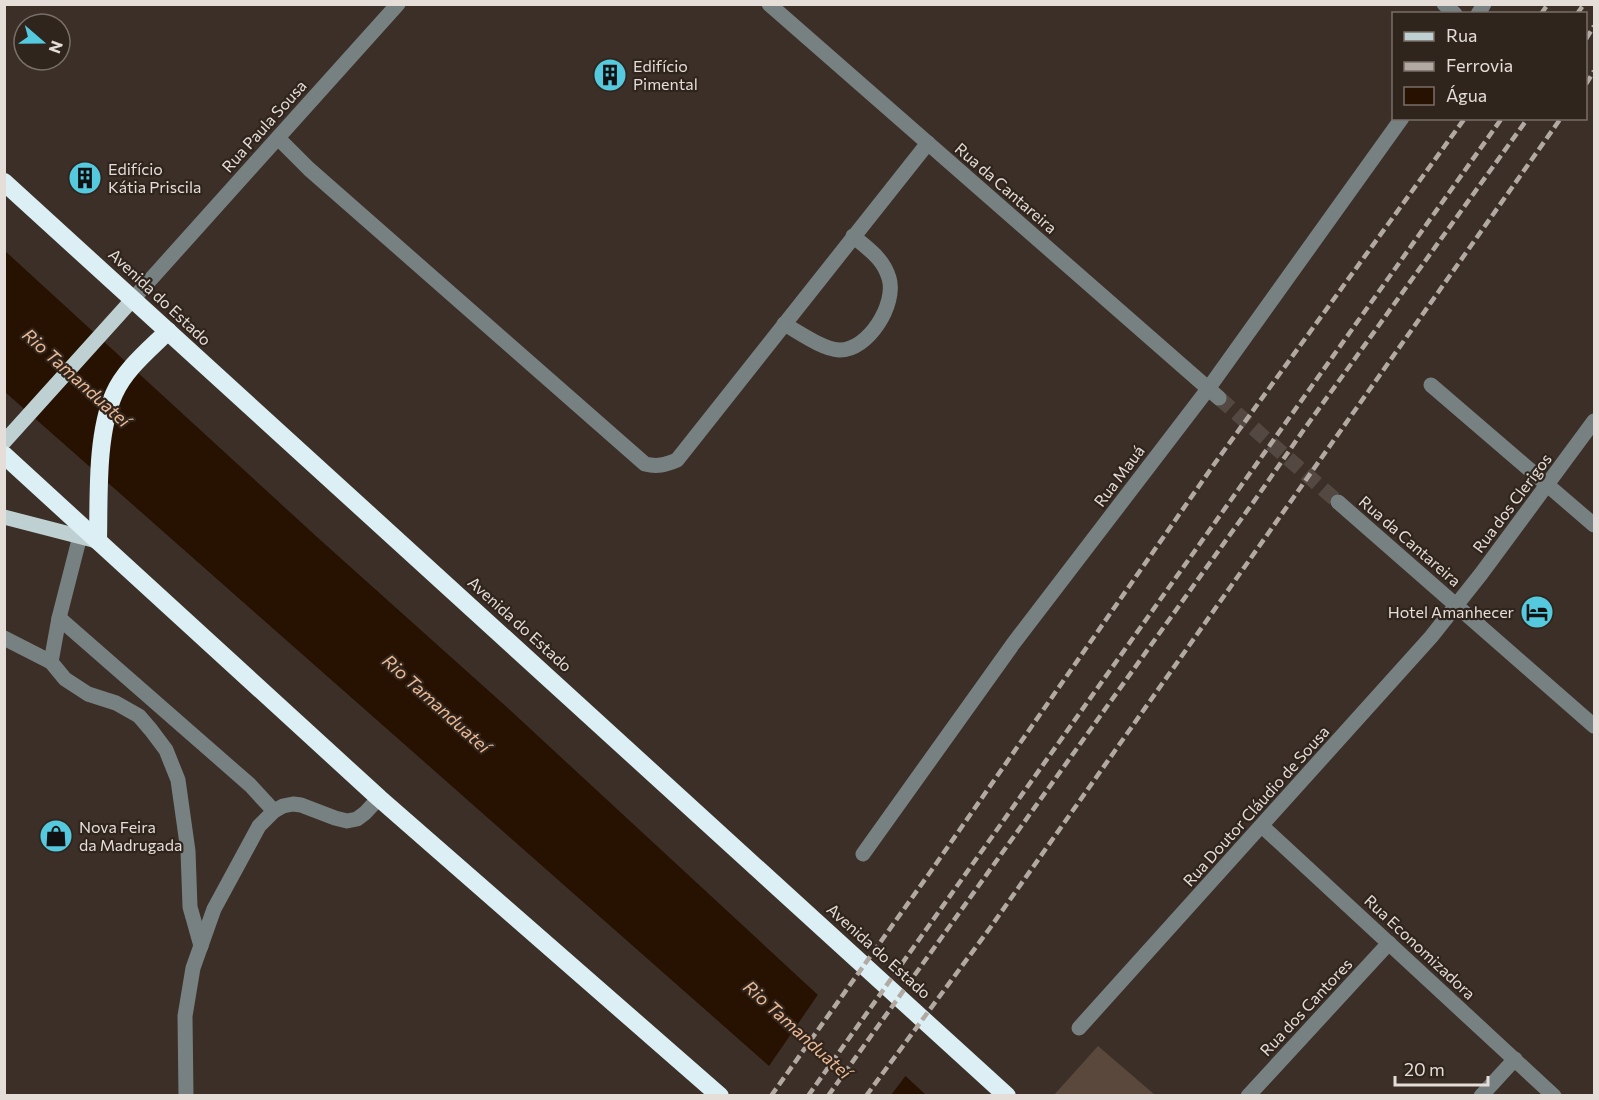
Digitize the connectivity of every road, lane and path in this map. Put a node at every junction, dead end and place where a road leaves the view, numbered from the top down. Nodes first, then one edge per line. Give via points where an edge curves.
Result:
1 (398, 4) edge
2 (769, 4) edge
3 (1401, 120) edge
4 (278, 138) junction
5 (928, 143) junction
6 (4, 182) edge
7 (853, 236) junction
8 (133, 299) junction
9 (784, 324) junction
10 (168, 331) junction
11 (1431, 385) dead end
12 (1214, 394) junction
13 (1594, 421) edge
14 (4, 442) edge
15 (4, 455) edge
16 (1548, 485) junction
17 (1338, 502) tunnel mouth
18 (4, 517) edge
19 (1594, 525) edge
20 (80, 536) junction
21 (98, 541) junction
22 (1457, 605) junction
23 (58, 618) junction
24 (4, 638) edge
25 (51, 662) junction
26 (1594, 726) edge
27 (379, 798) junction
28 (274, 811) junction
29 (1262, 825) junction
30 (863, 854) dead end
31 (1389, 943) junction
32 (201, 946) junction
33 (1079, 1028) dead end
34 (1515, 1059) junction
35 (186, 1095) edge
36 (720, 1095) edge
37 (1007, 1095) edge
38 (1248, 1095) edge
39 (1481, 1095) edge
40 (1554, 1095) edge

1 - 4 street, Rua Paula Sousa
2 - 5 street, Rua da Cantareira
3 - 12 street, Rua Mauá
4 - 8 street, Rua Paula Sousa
4 - 9 street via 645,464 664,465 677,460
5 - 7 street
5 - 12 street, Rua da Cantareira
6 - 8 highway, Avenida do Estado
7 - 9 street
7 - 9 street via 882,262 890,280 886,310 872,332 857,345 841,350
8 - 10 highway, Avenida do Estado
8 - 14 main road
10 - 21 highway via 128,372 114,393 101,456
10 - 37 highway, Avenida do Estado
11 - 16 street
12 - 30 street, Rua Mauá via 1013,644
13 - 16 street, Rua dos Clerigos
15 - 21 highway
16 - 19 street
16 - 22 street, Rua dos Clerigos
17 - 22 street, Rua da Cantareira
18 - 20 main road
20 - 21 main road
20 - 23 street
21 - 27 highway
22 - 26 street, Rua da Cantareira
22 - 29 street, Rua Doutor Cláudio de Sousa
23 - 25 street
23 - 28 street via 250,785
24 - 25 street
25 - 32 street via 65,679 88,694 139,716 166,750 178,780 188,851 190,907
27 - 28 street via 366,813 347,821 293,804
27 - 36 highway
28 - 32 street via 248,845 214,909
29 - 31 street, Rua Economizadora
29 - 33 street, Rua Doutor Cláudio de Sousa
31 - 34 street, Rua Economizadora
31 - 38 street, Rua dos Cantores
32 - 35 street via 184,1016
34 - 39 street
34 - 40 street, Rua Economizadora

